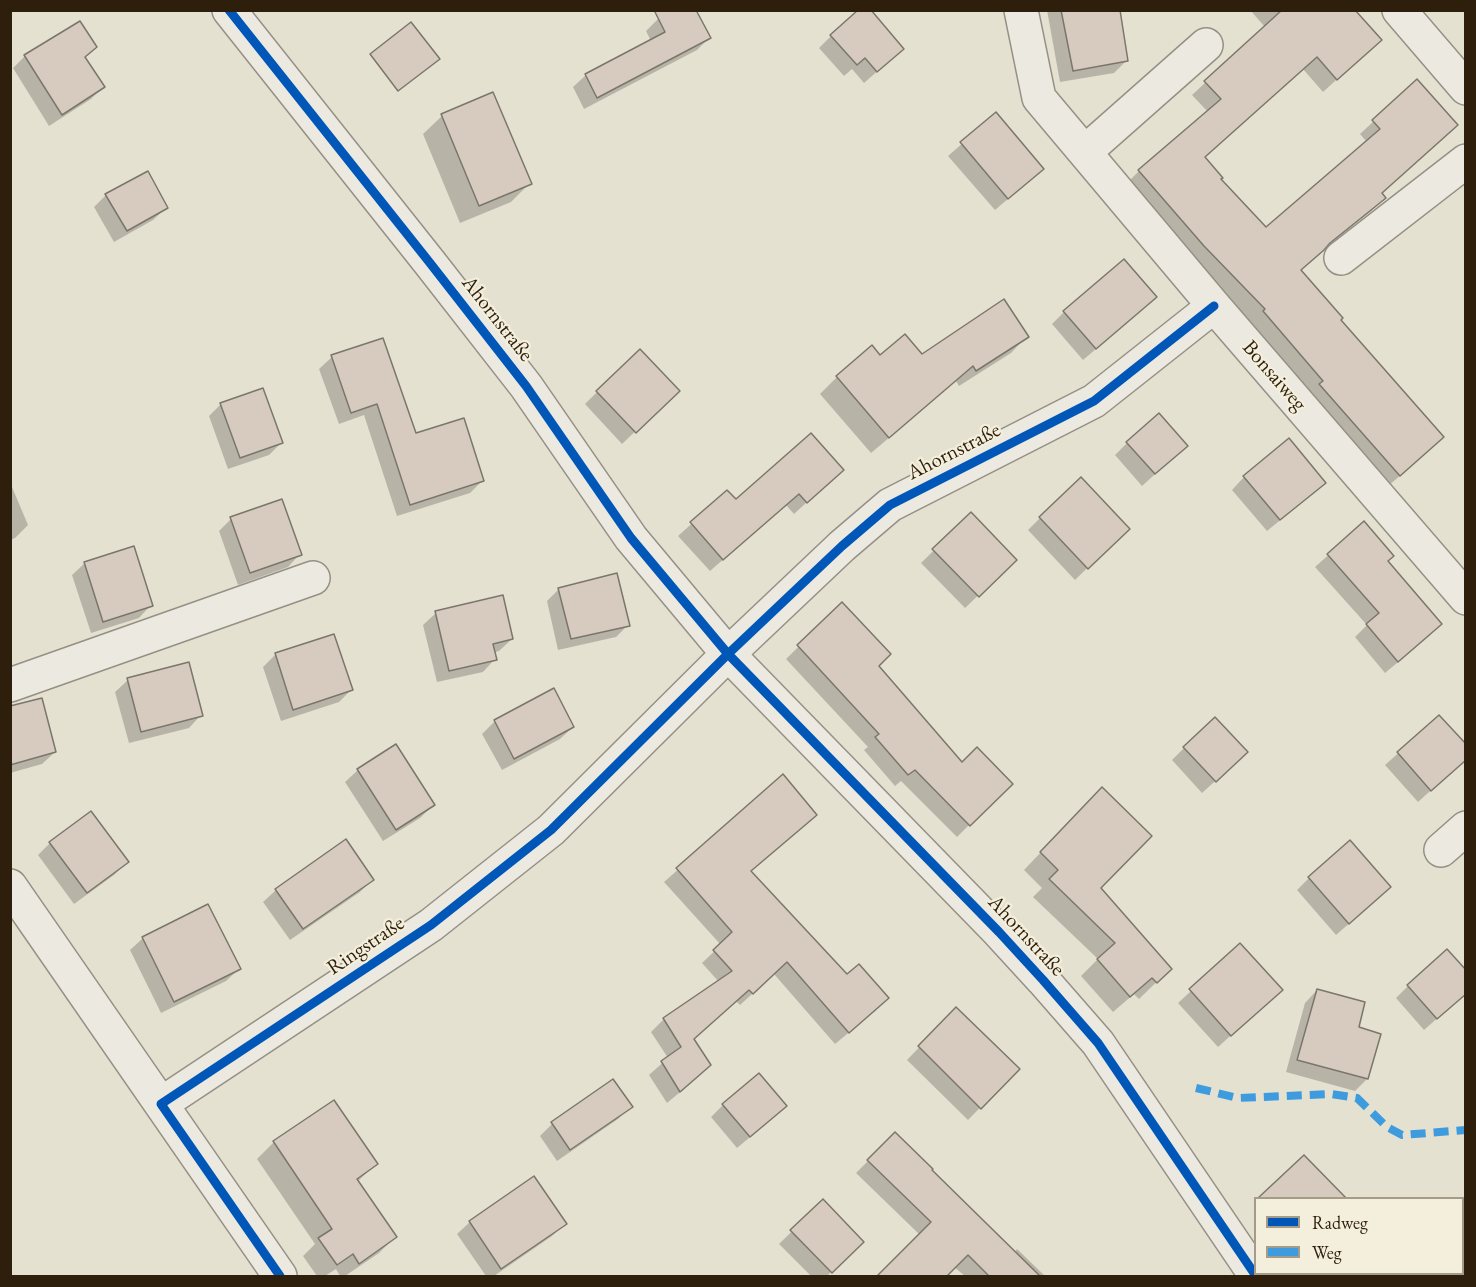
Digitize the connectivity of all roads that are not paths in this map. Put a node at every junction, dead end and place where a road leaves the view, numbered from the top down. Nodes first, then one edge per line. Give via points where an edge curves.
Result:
1 (229, 10) edge
2 (1021, 10) edge
3 (1399, 10) edge
4 (1206, 45) dead end
5 (1466, 87) edge
6 (1084, 152) junction
7 (1466, 161) edge
8 (1341, 258) dead end
9 (1214, 306) junction
10 (313, 578) dead end
11 (1466, 598) edge
12 (729, 654) junction
13 (10, 685) edge
14 (1466, 828) edge
15 (1441, 850) dead end
16 (10, 886) edge
17 (161, 1104) junction
18 (1254, 1273) edge
19 (280, 1276) edge

1 - 12 street, Ahornstraße via 526,386 631,538
2 - 6 street, Bonsaiweg via 1039,98
3 - 5 street
4 - 6 street
6 - 9 street, Bonsaiweg
7 - 8 street
9 - 11 street, Bonsaiweg
9 - 12 street, Ahornstraße via 1094,401 890,505
10 - 13 street
12 - 17 street, Ringstraße via 551,830 422,931
12 - 18 street, Ahornstraße via 999,932 1098,1043
14 - 15 street
16 - 17 street
17 - 19 street

